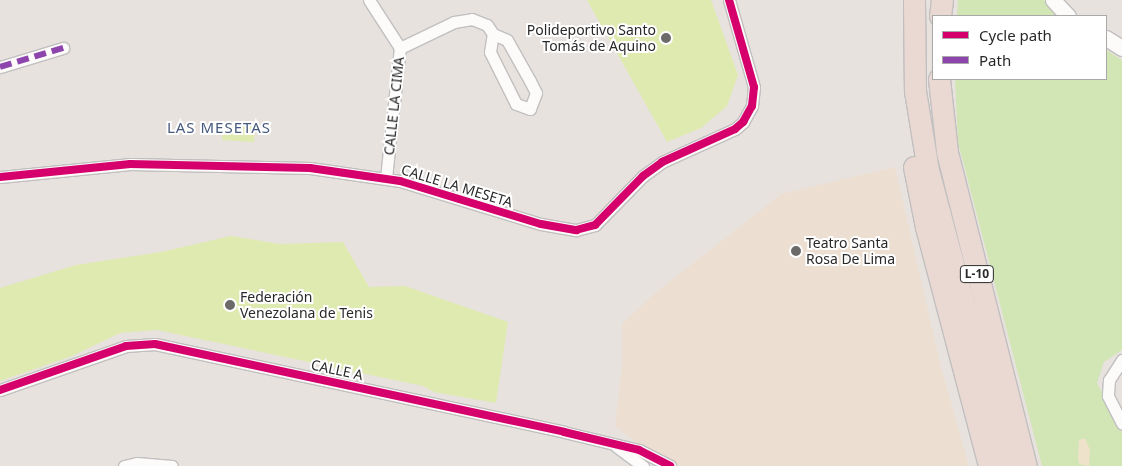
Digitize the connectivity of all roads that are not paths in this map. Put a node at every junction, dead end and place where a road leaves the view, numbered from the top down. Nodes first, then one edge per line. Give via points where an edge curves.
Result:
1 (369, 0) edge
2 (729, 0) edge
3 (914, 0) edge
4 (942, 0) edge
5 (1053, 0) edge
6 (940, 15) edge
7 (1067, 15) edge
8 (493, 34) junction
9 (1107, 39) edge
10 (63, 48) dead end
11 (400, 48) junction
12 (1122, 48) edge
13 (0, 67) edge
14 (939, 80) edge
15 (924, 144) junction
16 (0, 178) edge
17 (386, 178) junction
18 (1122, 360) edge
19 (0, 390) edge
20 (1122, 424) edge
21 (615, 445) junction
22 (124, 466) edge
23 (172, 466) edge
24 (643, 466) edge
25 (670, 466) edge
26 (989, 466) edge
27 (1006, 466) edge
28 (1026, 466) edge

1 - 11 street
2 - 17 street, CALLE LA MESETA via 753,76 754,98 748,115 735,129 650,171 595,225 576,230 558,229
3 - 15 highway, L-10 via 915,91
4 - 6 highway
5 - 7 street
8 - 8 street, CALLE LA CIMA via 490,52 516,104 530,109 536,93 507,40
8 - 11 street, CALLE LA CIMA via 487,25 472,19 454,22
9 - 12 street
10 - 13 street
11 - 17 street, CALLE LA CIMA
14 - 28 highway, L-10 via 947,152
15 - 26 highway, L-10 via 914,170
15 - 27 highway, L-10
16 - 17 street, CALLE LA MESETA via 130,164 310,168
18 - 20 street via 1109,380 1108,396
19 - 21 street, CALLE A via 117,348 154,344
21 - 24 street, CALLE A
21 - 25 street, CALLE A via 639,450
22 - 23 street

